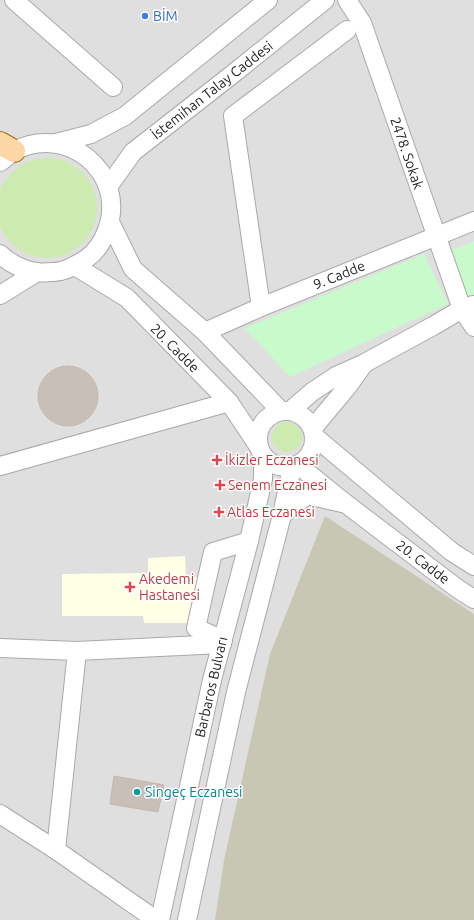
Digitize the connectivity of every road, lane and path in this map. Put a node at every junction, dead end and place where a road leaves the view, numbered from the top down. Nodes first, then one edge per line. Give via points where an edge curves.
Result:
1 (14, 0) edge
2 (268, 0) edge
3 (325, 0) edge
4 (347, 0) edge
5 (348, 30) dead end
6 (113, 87) dead end
7 (55, 143) junction
8 (5, 152) edge
9 (108, 187) junction
10 (474, 221) edge
11 (110, 222) junction
12 (436, 236) junction
13 (0, 254) edge
14 (75, 266) junction
15 (37, 272) junction
16 (0, 295) edge
17 (261, 307) junction
18 (468, 307) edge
19 (474, 327) edge
20 (205, 332) junction
21 (363, 364) junction
22 (229, 402) junction
23 (286, 411) junction
24 (314, 432) junction
25 (261, 451) junction
26 (0, 466) edge
27 (295, 466) junction
28 (344, 503) junction
29 (282, 515) junction
30 (249, 541) junction
31 (474, 566) edge
32 (474, 599) edge
33 (222, 642) junction
34 (0, 648) edge
35 (77, 651) junction
36 (0, 814) edge
37 (56, 850) junction
38 (156, 920) edge
39 (160, 920) edge
40 (187, 920) edge

1 - 6 street
2 - 7 street via 125,116 91,134
3 - 9 street, İstemihan Talay Caddesi via 133,152
4 - 12 street, 2478. Sokak via 362,23
5 - 17 street via 233,116
7 - 8 street via 34,144
7 - 9 street via 75,149 89,159 101,172
9 - 11 street via 112,205
10 - 12 street, 9. Cadde
11 - 14 street via 104,239 92,254
11 - 20 street via 134,269
12 - 17 street, 9. Cadde
12 - 18 street, 2478. Sokak
13 - 15 street via 18,266
14 - 15 street via 56,272
14 - 22 street, 20. Cadde via 126,298
15 - 16 street
17 - 20 street, 9. Cadde
18 - 19 street, 2478. Sokak
18 - 21 street
20 - 23 street
21 - 23 street via 336,376
21 - 24 street
22 - 25 street, 20. Cadde
22 - 26 street
23 - 24 street via 300,413 308,420
23 - 25 street via 272,414 265,420 258,438
24 - 27 street via 314,446 308,458
24 - 31 street, 20. Cadde via 452,552
25 - 27 street via 270,462 278,466
25 - 30 street, Barbaros Bulvarı via 263,478
27 - 28 street, 20. Cadde
27 - 29 street, Barbaros Bulvarı
28 - 29 street via 307,496
28 - 32 street, 20. Cadde
29 - 40 street, Barbaros Bulvarı via 236,692
30 - 33 street, Barbaros Bulvarı
30 - 33 street via 213,552 196,628
33 - 35 street
33 - 39 street, Barbaros Bulvarı
34 - 35 street
35 - 37 street
36 - 37 street
37 - 38 street

